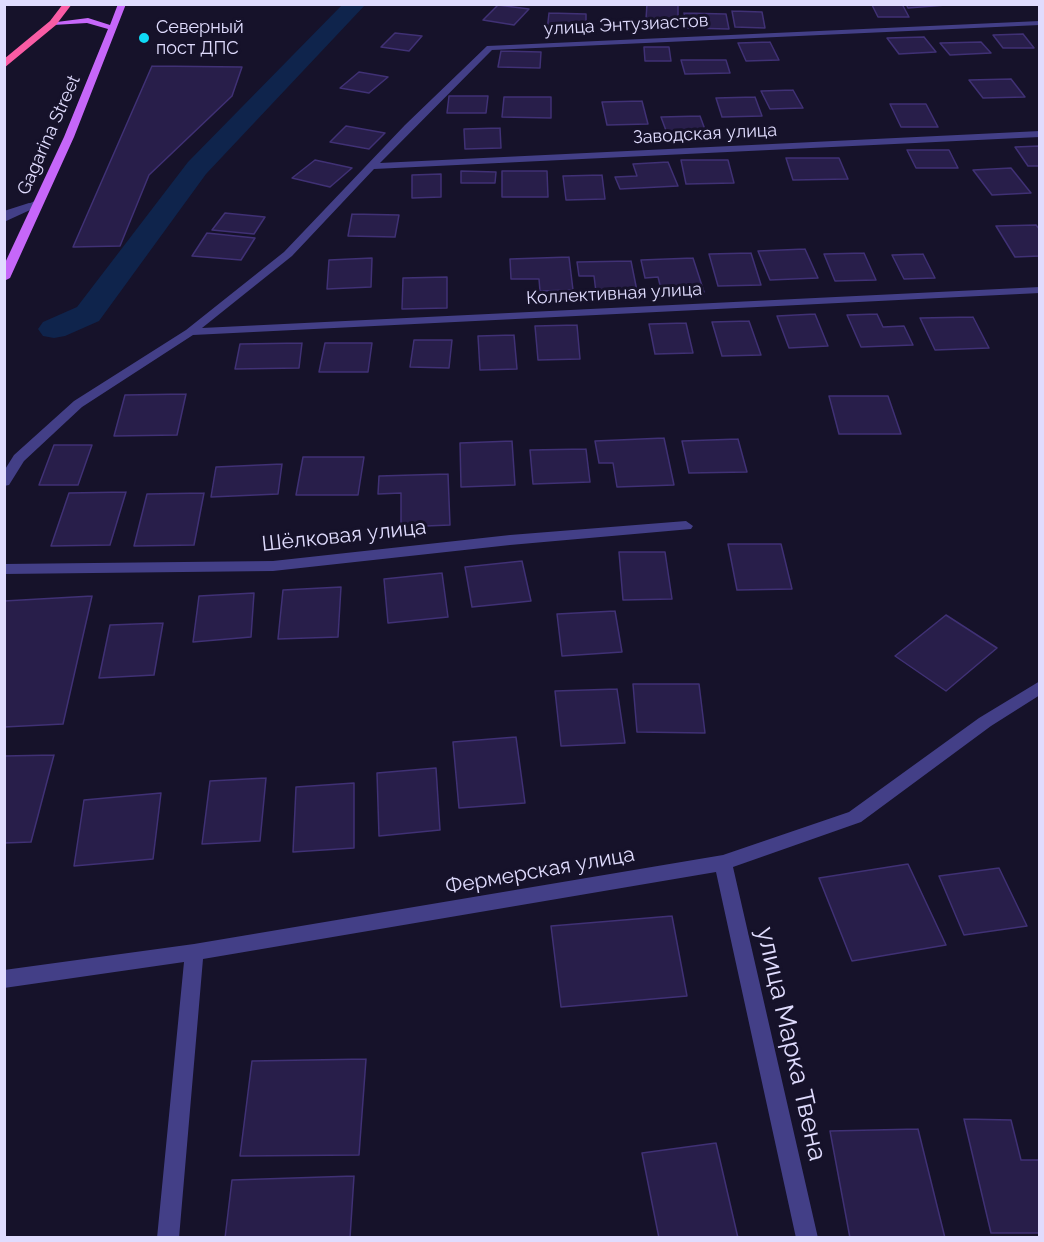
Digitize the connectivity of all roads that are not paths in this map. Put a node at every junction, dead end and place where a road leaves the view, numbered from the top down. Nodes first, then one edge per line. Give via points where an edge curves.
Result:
1 (68, 4) edge
2 (122, 4) edge
3 (53, 23) junction
4 (1040, 23) edge
5 (112, 28) junction
6 (4, 65) edge
7 (1040, 134) edge
8 (372, 166) junction
9 (37, 203) junction
10 (4, 214) edge
11 (4, 219) edge
12 (4, 278) edge
13 (1040, 290) edge
14 (190, 332) junction
15 (4, 482) edge
16 (686, 526) dead end
17 (4, 569) edge
18 (1040, 687) edge
19 (723, 862) junction
20 (194, 952) junction
21 (4, 979) edge
22 (168, 1238) edge
23 (807, 1238) edge

1 - 3 highway
2 - 5 main road, Gagarina Street
3 - 5 main road via 88,20
3 - 6 highway
4 - 8 street, улица Энтузиастов via 490,48
5 - 9 main road, Gagarina Street via 69,137
7 - 8 street, Заводская улица
8 - 14 street, улица Энтузиастов via 288,254
9 - 10 street
9 - 11 street
9 - 12 main road, Gagarina Street
13 - 14 street, Коллективная улица
14 - 15 street, улица Энтузиастов via 78,404 19,458
16 - 17 street, Шёлковая улица via 510,540 273,566
18 - 19 street, Фермерская улица via 855,817
19 - 20 street, Фермерская улица
19 - 23 street, улица Марка Твена
20 - 21 street, Фермерская улица
20 - 22 street

